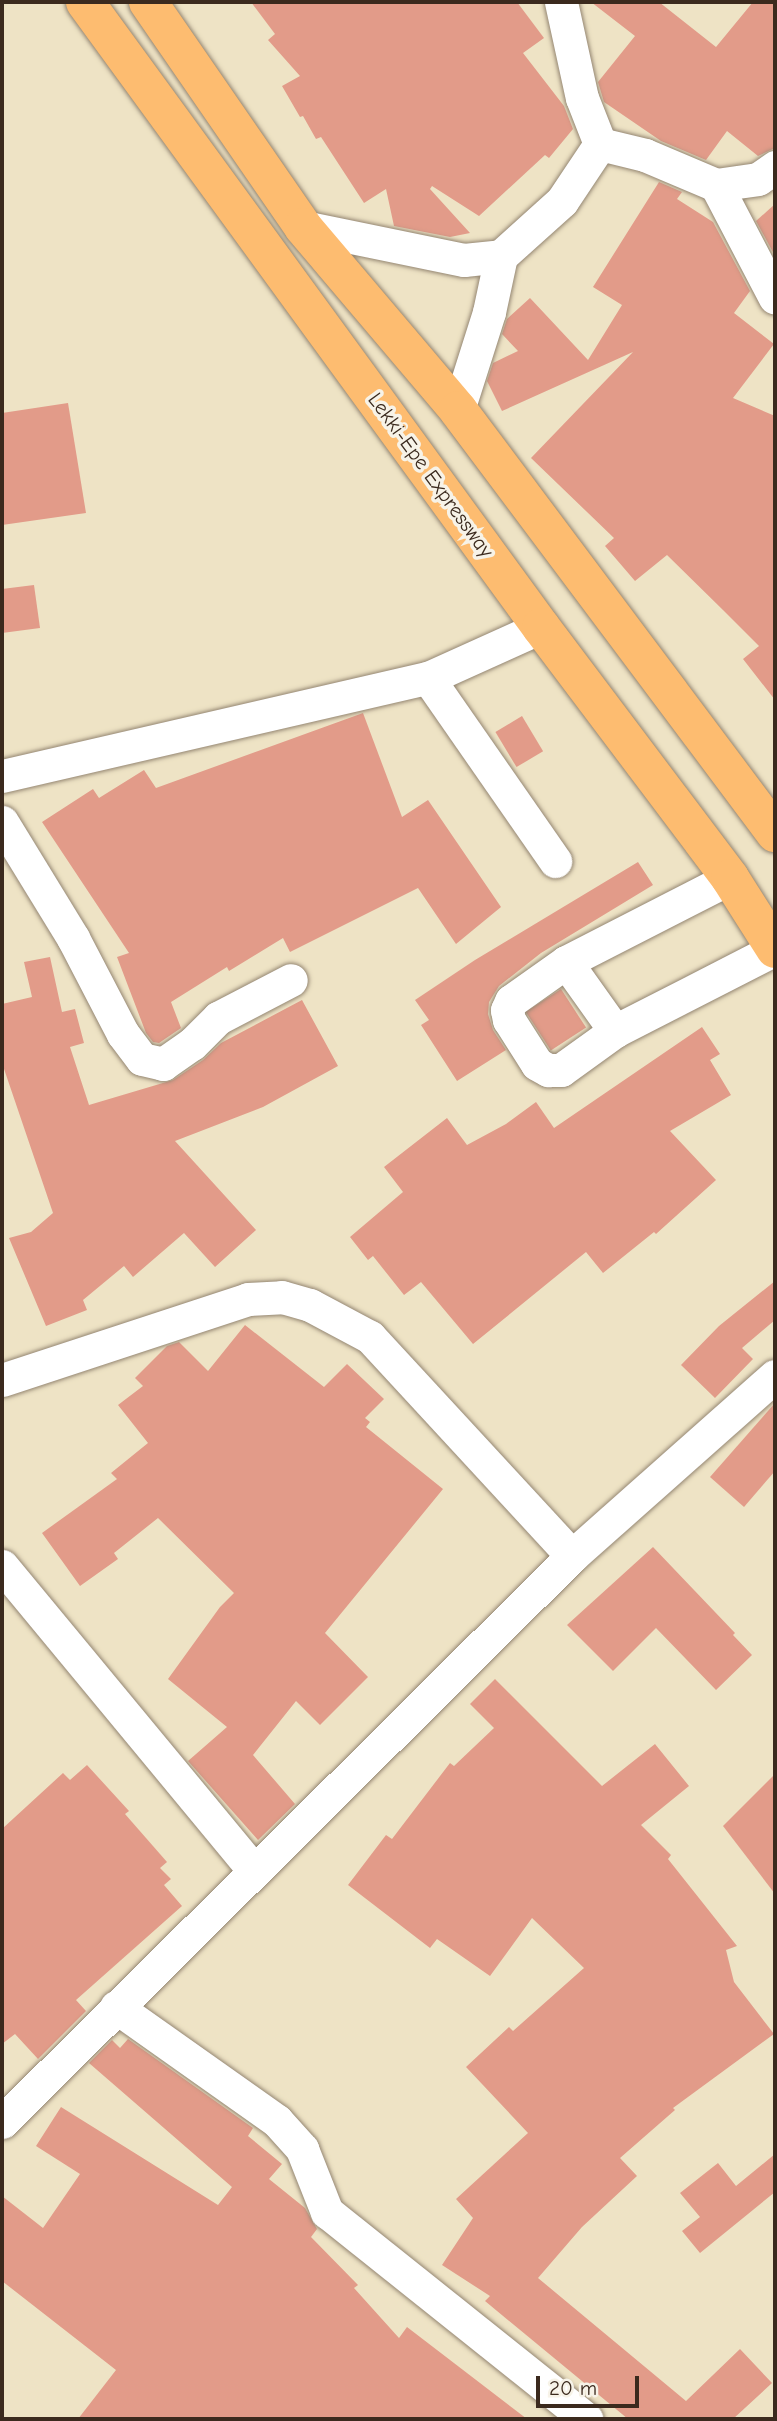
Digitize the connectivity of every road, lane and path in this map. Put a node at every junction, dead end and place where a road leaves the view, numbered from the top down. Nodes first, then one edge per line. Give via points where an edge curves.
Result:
1 (85, 2) edge
2 (148, 2) edge
3 (561, 2) edge
4 (600, 144) junction
5 (775, 167) edge
6 (716, 185) junction
7 (303, 227) junction
8 (502, 256) junction
9 (775, 298) edge
10 (458, 410) junction
11 (541, 627) junction
12 (428, 678) junction
13 (2, 776) edge
14 (2, 822) edge
15 (775, 832) edge
16 (555, 861) dead end
17 (730, 878) junction
18 (775, 949) edge
19 (566, 962) junction
20 (291, 980) dead end
21 (615, 1031) junction
22 (775, 1376) edge
23 (2, 1380) edge
24 (572, 1556) junction
25 (2, 1566) edge
26 (254, 1871) junction
27 (116, 2007) junction
28 (2, 2122) edge
29 (586, 2419) edge

1 - 11 highway, Lekki-Epe Expressway
2 - 7 highway
3 - 4 street via 582,98
4 - 6 street via 645,155
4 - 8 street via 562,201
5 - 6 street via 758,179
6 - 9 street
7 - 8 street via 464,260
7 - 10 highway
8 - 10 street
10 - 15 highway
11 - 12 street
11 - 17 highway, Lekki-Epe Expressway
12 - 13 street
12 - 16 street
14 - 20 street via 73,938 123,1034 142,1059 163,1064 218,1018
17 - 18 highway, Lekki-Epe Expressway
17 - 19 street
18 - 21 street
19 - 21 street
19 - 21 street via 511,1000 507,1010 537,1064 561,1070
22 - 24 street
23 - 24 street via 248,1299 282,1297 310,1305 370,1337
24 - 26 street
25 - 26 street
26 - 27 street
27 - 28 street
27 - 29 street via 277,2121 302,2149 327,2212

